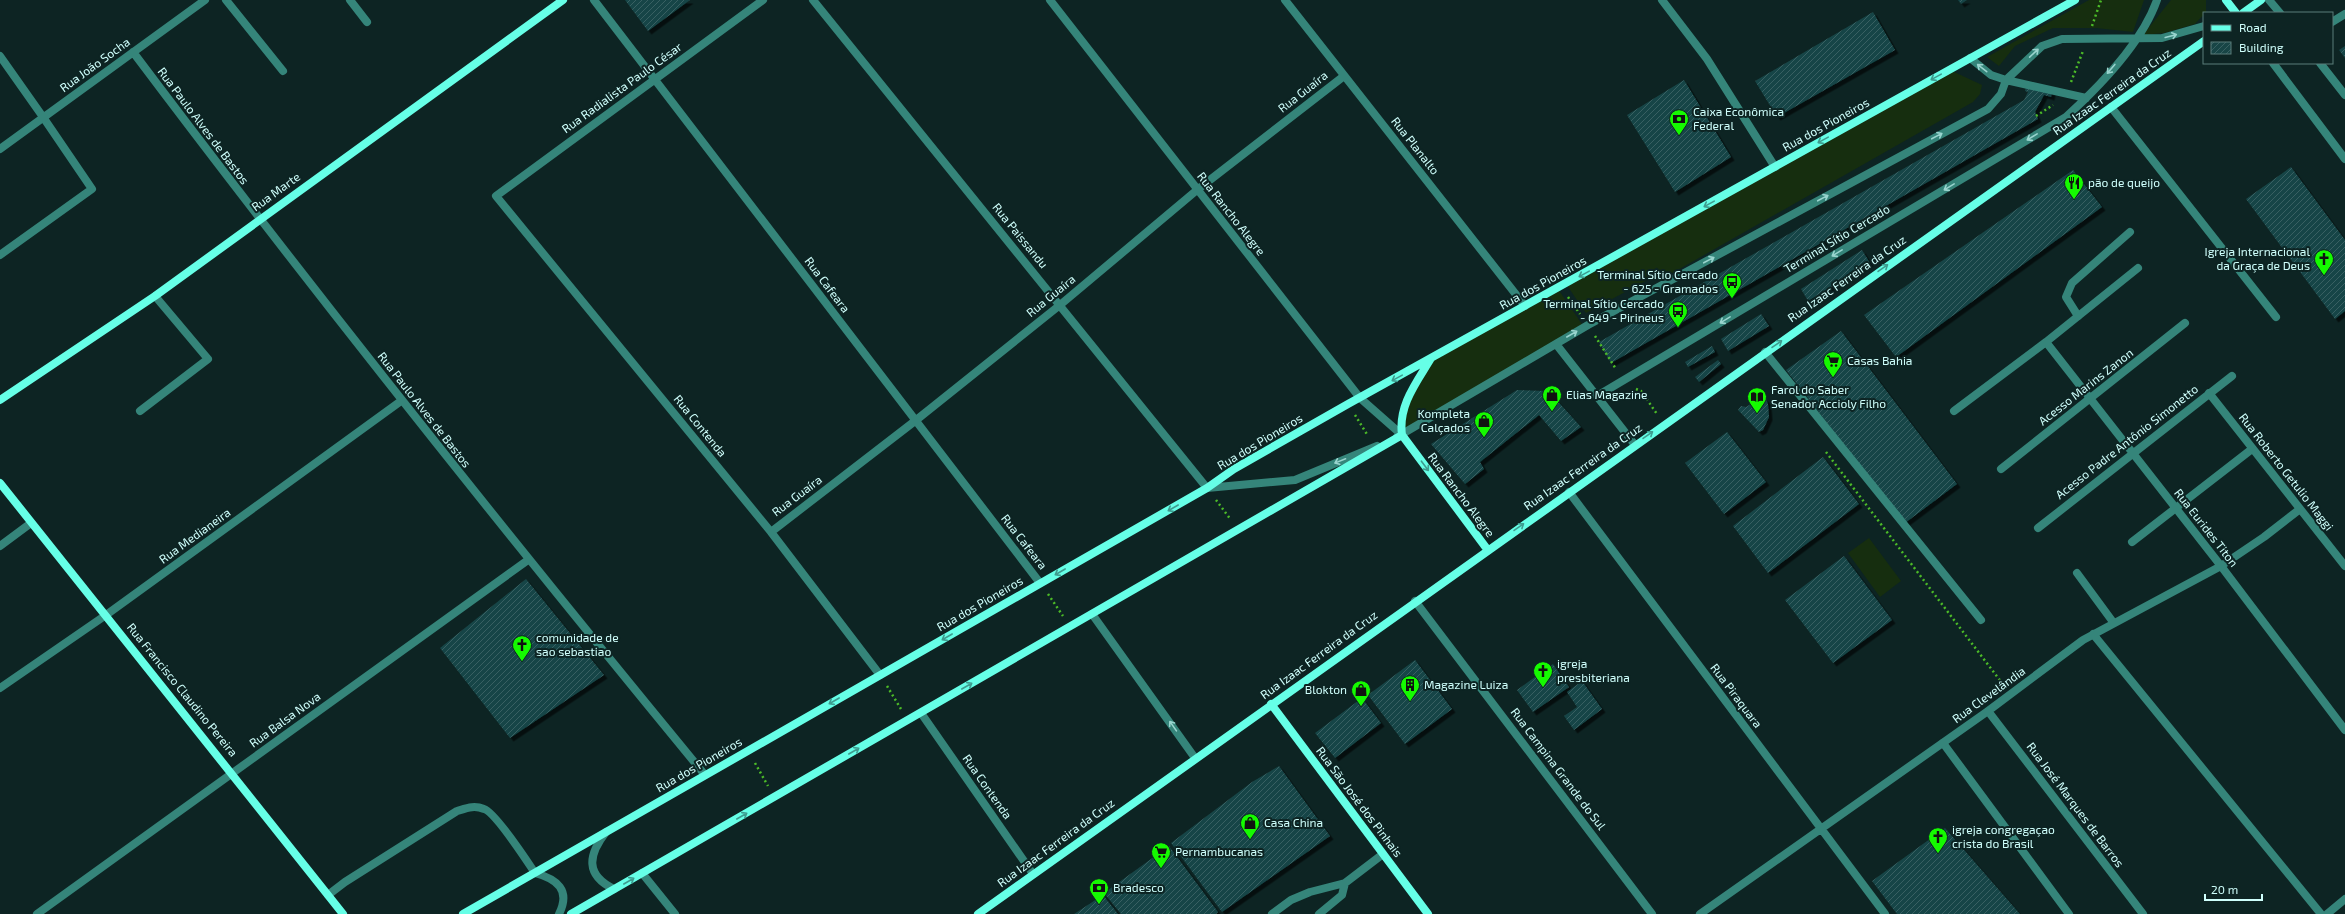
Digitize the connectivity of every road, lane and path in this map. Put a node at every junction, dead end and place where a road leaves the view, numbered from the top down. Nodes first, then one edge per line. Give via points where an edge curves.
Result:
1 (205, 0) edge
2 (226, 0) edge
3 (350, 0) edge
4 (563, 0) edge
5 (594, 0) edge
6 (763, 0) edge
7 (813, 0) edge
8 (1050, 0) edge
9 (1285, 0) edge
10 (1662, 0) edge
11 (2075, 0) edge
12 (2226, 0) edge
13 (2261, 0) edge
14 (2269, 0) edge
15 (2158, 2) edge
16 (2235, 12) edge
17 (2244, 12) edge
18 (2279, 12) edge
19 (2345, 14) edge
20 (2333, 21) edge
21 (367, 22) dead end
22 (2203, 26) edge
23 (2136, 40) junction
24 (2203, 42) edge
25 (133, 52) junction
26 (0, 56) edge
27 (1970, 58) junction
28 (2274, 64) edge
29 (2321, 64) edge
30 (283, 71) dead end
31 (1344, 76) junction
32 (655, 79) junction
33 (2006, 80) junction
34 (2345, 95) edge
35 (2086, 98) junction
36 (2111, 107) junction
37 (44, 117) junction
38 (0, 149) edge
39 (2345, 159) edge
40 (1775, 167) junction
41 (1197, 190) junction
42 (496, 196) joint
43 (258, 219) junction
44 (2130, 232) dead end
45 (0, 255) edge
46 (2138, 268) dead end
47 (1561, 286) junction
48 (155, 296) junction
49 (1060, 305) junction
50 (1526, 306) junction
51 (2078, 316) junction
52 (2276, 317) dead end
53 (2185, 323) dead end
54 (1588, 325) junction
55 (2046, 342) junction
56 (1556, 344) junction
57 (1765, 352) junction
58 (1431, 359) junction
59 (2232, 376) dead end
60 (2209, 393) junction
61 (1597, 396) junction
62 (1360, 398) junction
63 (2090, 398) junction
64 (0, 400) edge
65 (401, 401) junction
66 (1348, 404) junction
67 (1954, 411) dead end
68 (140, 412) dead end
69 (915, 421) junction
70 (1402, 435) junction
71 (1635, 445) junction
72 (1375, 447) junction
73 (1823, 448) dead end
74 (2252, 449) junction
75 (2132, 452) junction
76 (2001, 469) dead end
77 (0, 483) edge
78 (1207, 488) junction
79 (1569, 492) junction
80 (2177, 509) junction
81 (2300, 509) junction
82 (31, 523) junction
83 (2038, 528) dead end
84 (1238, 530) junction
85 (771, 532) junction
86 (2132, 542) dead end
87 (0, 546) edge
88 (1487, 549) junction
89 (528, 560) junction
90 (2221, 566) junction
91 (2345, 566) edge
92 (2077, 573) dead end
93 (1040, 584) junction
94 (1415, 601) junction
95 (1092, 614) junction
96 (106, 615) junction
97 (1981, 620) dead end
98 (2113, 622) junction
99 (1070, 626) junction
100 (2093, 634) junction
101 (880, 675) junction
102 (0, 688) edge
103 (2010, 695) junction
104 (1271, 704) junction
105 (1988, 711) junction
106 (921, 712) junction
107 (908, 720) junction
108 (2345, 730) edge
109 (1943, 743) junction
110 (748, 751) junction
111 (1195, 758) junction
112 (233, 773) junction
113 (705, 775) junction
114 (774, 797) junction
115 (1821, 829) junction
116 (606, 832) junction
117 (1383, 854) junction
118 (535, 873) junction
119 (642, 873) junction
120 (1033, 874) junction
121 (1345, 883) junction
122 (614, 889) junction
123 (328, 895) junction
124 (2345, 899) edge
125 (37, 914) edge
126 (343, 914) edge
127 (463, 914) edge
128 (559, 914) edge
129 (571, 914) edge
130 (675, 914) edge
131 (978, 914) edge
132 (1272, 914) edge
133 (1319, 914) edge
134 (1428, 914) edge
135 (1652, 914) edge
136 (1700, 914) edge
137 (1885, 914) edge
138 (2069, 914) edge
139 (2142, 914) edge
140 (2321, 914) edge
141 (2327, 914) edge

1 - 25 street, Rua João Socha
2 - 30 street
3 - 21 street
4 - 43 street, Rua Marte
5 - 32 street, Rua Cafeara
6 - 32 street, Rua Radialista Paulo César
7 - 49 street, Rua Paissandu
8 - 41 street, Rua Rancho Alegre
9 - 31 street, Rua Planalto
10 - 40 street via 1707,59
11 - 27 street, Rua dos Pioneiros
12 - 16 street
13 - 17 street
14 - 18 street
15 - 23 street, Terminal Sítio Cercado
19 - 20 street
23 -> 22 street via 2165,37
33 -> 23 street via 2042,46 2062,39
23 -> 35 street, Terminal Sítio Cercado
24 - 36 street, Rua Izaac Ferreira da Cruz
25 - 37 street, Rua João Socha
25 - 43 street, Rua Paulo Alves de Bastos
26 - 37 street
33 -> 27 street via 1991,75
27 -> 40 street, Rua dos Pioneiros
28 - 39 street
29 - 34 street
31 - 41 street, Rua Guaíra
31 - 50 street, Rua Planalto
32 - 42 street, Rua Radialista Paulo César
32 - 69 street, Rua Cafeara
33 - 35 street
54 -> 33 street via 1988,109 2001,94
35 -> 61 street, Terminal Sítio Cercado via 2066,116
36 - 52 street
57 -> 36 street, Rua Izaac Ferreira da Cruz
37 - 38 street, Rua João Socha
37 - 45 street via 92,189
40 -> 47 street, Rua dos Pioneiros
41 - 49 street, Rua Guaíra
41 - 62 street, Rua Rancho Alegre
42 - 85 street, Rua Contenda
43 - 48 street, Rua Marte
43 - 65 street, Rua Paulo Alves de Bastos
44 - 51 street via 2072,283 2066,296
46 - 51 street
47 - 50 street, Rua dos Pioneiros
47 - 54 path
48 - 64 street, Rua Marte
48 - 68 street via 208,359
49 - 69 street, Rua Guaíra
49 - 78 street, Rua Paissandu
50 - 58 street, Rua dos Pioneiros
51 - 55 street
53 - 63 street, Acesso Marins Zanon
56 -> 54 street
55 - 63 street, Rua Eurides Titon
55 - 67 street
56 - 61 street
56 - 70 street
71 -> 57 street, Rua Izaac Ferreira da Cruz
57 - 97 street
58 -> 62 street, Rua dos Pioneiros
58 - 70 street via 1403,409 1400,423
59 - 60 street, Acesso Padre Antônio Simonetto
60 - 74 street, Rua Roberto Getulio Maggi
60 - 75 street, Acesso Padre Antônio Simonetto
61 - 71 street
62 - 66 street, Rua dos Pioneiros
62 - 70 street, Rua Rancho Alegre
63 - 75 street, Rua Eurides Titon
63 - 76 street, Acesso Marins Zanon
65 - 89 street, Rua Paulo Alves de Bastos
65 - 96 street, Rua Medianeira
66 - 72 path
66 - 78 street, Rua dos Pioneiros via 1234,469
69 - 85 street, Rua Guaíra
69 - 93 street, Rua Cafeara
70 - 72 street
70 - 84 street
70 -> 88 street, Rua Rancho Alegre
71 - 79 street, Rua Izaac Ferreira da Cruz
72 -> 78 street via 1295,480
73 - 103 path
74 - 80 street
74 - 81 street, Rua Roberto Getulio Maggi
75 - 80 street, Rua Eurides Titon
75 - 83 street, Acesso Padre Antônio Simonetto
77 - 82 street, Rua Francisco Claudino Pereira
78 - 84 path
78 -> 93 street, Rua dos Pioneiros
88 -> 79 street, Rua Izaac Ferreira da Cruz
79 - 115 street, Rua Piraquara
80 - 86 street
80 - 90 street, Rua Eurides Titon
81 - 90 street, Rua Clevelândia
81 - 91 street, Rua Roberto Getulio Maggi
82 - 87 street
82 - 96 street, Rua Francisco Claudino Pereira
84 - 95 street
85 - 101 street, Rua Contenda
88 - 94 street, Rua Izaac Ferreira da Cruz
89 - 112 street, Rua Balsa Nova
89 - 113 street, Rua Paulo Alves de Bastos
90 - 98 street, Rua Clevelândia
90 - 108 street, Rua Eurides Titon
92 - 98 street
93 - 99 path
93 -> 101 street, Rua dos Pioneiros
94 - 104 street, Rua Izaac Ferreira da Cruz
94 - 135 street, Rua Campina Grande do Sul
95 - 99 street
111 -> 95 street
96 - 102 street, Rua Medianeira
96 - 112 street, Rua Francisco Claudino Pereira
98 - 100 street, Rua Clevelândia
106 -> 99 street
100 - 103 street, Rua Clevelândia
100 - 140 street
101 - 107 path
101 -> 110 street, Rua dos Pioneiros
103 - 105 street, Rua Clevelândia
104 - 111 street, Rua Izaac Ferreira da Cruz
104 - 117 street, Rua São José dos Pinhais
105 - 109 street, Rua Clevelândia
105 - 139 street, Rua José Marques de Barros
106 - 107 street
106 - 120 street, Rua Contenda
114 -> 107 street
109 - 115 street, Rua Clevelândia
109 - 138 street
110 - 113 street, Rua dos Pioneiros
110 - 114 path
111 - 120 street, Rua Izaac Ferreira da Cruz
112 - 123 street, Rua Francisco Claudino Pereira
112 - 125 street, Rua Balsa Nova
113 - 116 street, Rua dos Pioneiros
119 -> 114 street
115 - 136 street, Rua Clevelândia
115 - 137 street, Rua Piraquara
116 - 118 street, Rua dos Pioneiros
116 - 122 street via 592,857 594,871 602,883
117 - 121 street
117 - 134 street, Rua São José dos Pinhais
118 - 123 street via 496,819 486,809 473,806 457,811
118 - 127 street, Rua dos Pioneiros
118 - 128 street via 551,877 562,888 564,904
122 -> 119 street
119 - 130 street
120 - 131 street, Rua Izaac Ferreira da Cruz
121 - 132 street via 1297,898
121 - 133 street via 1342,895
122 - 129 street
123 - 126 street, Rua Francisco Claudino Pereira
124 - 141 street

